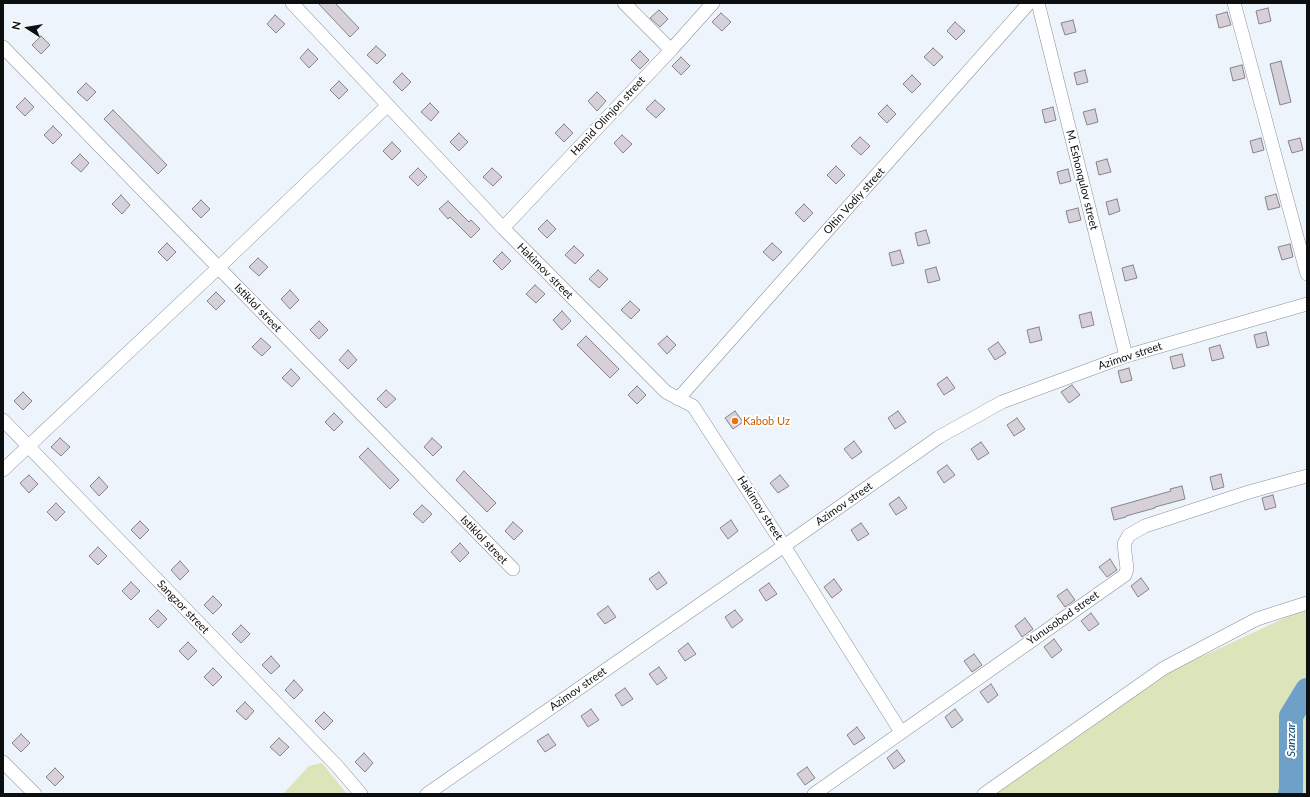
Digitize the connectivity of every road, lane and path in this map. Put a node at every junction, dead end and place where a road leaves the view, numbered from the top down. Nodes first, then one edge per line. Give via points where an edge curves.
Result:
1 (292, 3) edge
2 (624, 3) edge
3 (713, 3) edge
4 (1029, 3) edge
5 (1038, 3) edge
6 (1234, 3) edge
7 (3, 47) edge
8 (671, 50) junction
9 (387, 106) junction
10 (503, 228) junction
11 (218, 267) junction
12 (1307, 274) edge
13 (1307, 304) edge
14 (1126, 356) junction
15 (678, 399) junction
16 (3, 420) edge
17 (28, 446) junction
18 (3, 470) edge
19 (1307, 476) edge
20 (784, 546) junction
21 (513, 569) dead end
22 (1307, 603) edge
23 (901, 732) junction
24 (3, 762) edge
25 (35, 794) edge
26 (361, 794) edge
27 (427, 794) edge
28 (814, 794) edge
29 (984, 794) edge

1 - 9 street, Hakimov street
2 - 8 street
3 - 8 street, Hamid Olimjon street
4 - 15 street, Oltin Vodiy street
5 - 14 street, M. Eshonqulov street
6 - 12 street
7 - 11 street, Istiklol street
8 - 10 street, Hamid Olimjon street
9 - 10 street, Hakimov street
9 - 11 street
10 - 15 street, Hakimov street via 666,392
11 - 17 street
11 - 21 street, Istiklol street
13 - 14 street, Azimov street
14 - 20 street, Azimov street via 1002,402 939,437
15 - 20 street, Hakimov street via 693,406
16 - 17 street, Sangzor street
17 - 18 street
17 - 26 street, Sangzor street via 337,766
19 - 23 street, Yunusobod street via 1145,526 1129,535 1124,544 1127,569 1125,575
20 - 23 street, Hakimov street
20 - 27 street, Azimov street
22 - 29 street via 1258,619 1164,668
23 - 28 street, Yunusobod street
24 - 25 street

